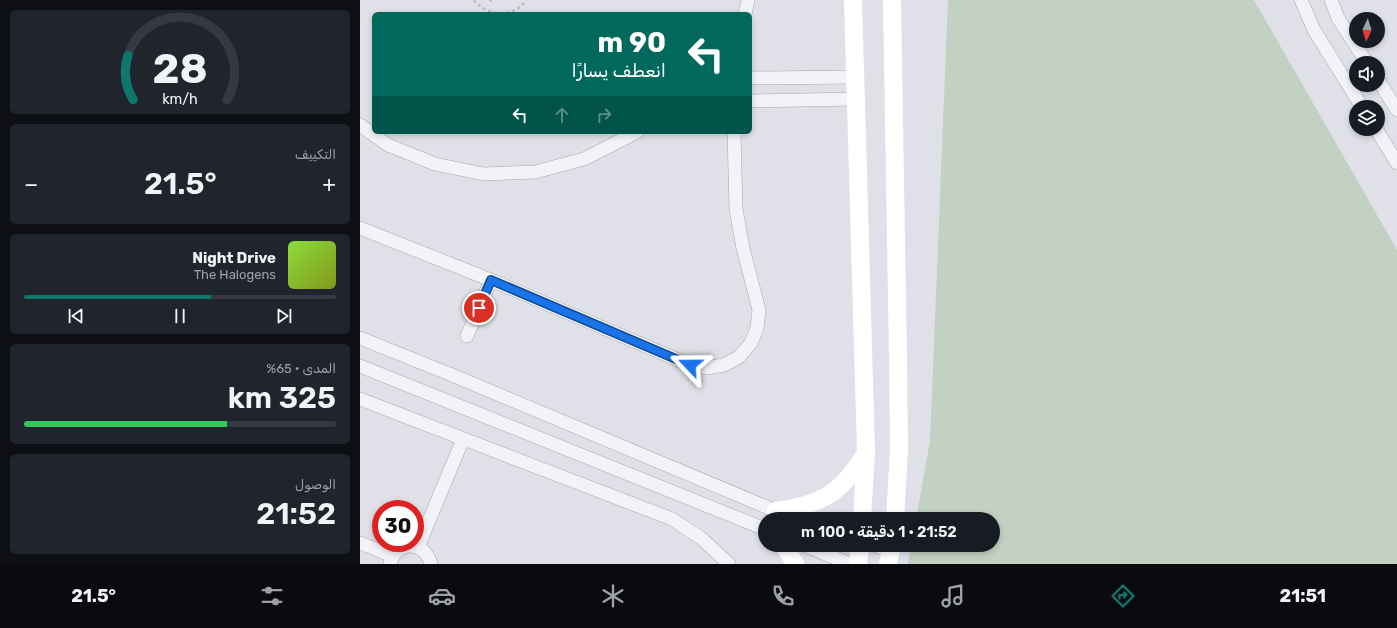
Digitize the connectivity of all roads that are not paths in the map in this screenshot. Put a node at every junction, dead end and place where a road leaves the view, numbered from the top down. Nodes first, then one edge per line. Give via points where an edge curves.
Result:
1 (748, 0) edge
2 (853, 0) edge
3 (892, 0) edge
4 (1301, 0) edge
5 (1330, 0) edge
6 (745, 12) edge
7 (1362, 56) edge
8 (856, 77) junction
9 (752, 78) edge
10 (1385, 91) edge
11 (857, 99) junction
12 (1358, 100) edge
13 (752, 101) edge
14 (1397, 110) edge
15 (360, 125) edge
16 (372, 134) edge
17 (373, 134) edge
18 (633, 134) edge
19 (734, 134) edge
20 (1380, 136) edge
21 (1397, 162) edge
22 (360, 228) edge
23 (491, 280) junction
24 (468, 336) dead end
25 (360, 338) edge
26 (360, 366) edge
27 (360, 399) edge
28 (463, 440) junction
29 (866, 451) junction
30 (776, 511) junction
31 (779, 512) edge
32 (862, 512) edge
33 (895, 512) edge
34 (758, 526) edge
35 (424, 533) edge
36 (360, 543) edge
37 (424, 550) edge
38 (788, 552) edge
39 (821, 552) edge
40 (859, 552) edge
41 (392, 560) edge
42 (431, 564) edge
43 (729, 564) edge
44 (795, 564) edge
45 (850, 564) edge
46 (858, 564) edge

1 - 6 street
2 - 8 street
3 - 33 street via 899,449
4 - 12 street via 1314,30
5 - 7 street via 1338,18
8 - 9 street
8 - 11 street
10 - 14 street
11 - 13 street
11 - 29 street
15 - 16 street
17 - 18 street via 388,145 435,164 484,174 535,172 584,159
19 - 23 street via 736,209 758,310 757,328 751,343 739,356 724,365 707,368 690,365
20 - 21 street
22 - 23 street
23 - 24 street
25 - 30 street
26 - 34 street
27 - 28 street
28 - 35 street
28 - 43 street via 672,519 701,538
29 - 30 street via 855,471 839,488 820,500 799,508
29 - 32 street
30 - 31 street
36 - 41 street
37 - 42 street via 430,557
38 - 44 street
39 - 45 street
40 - 46 street

